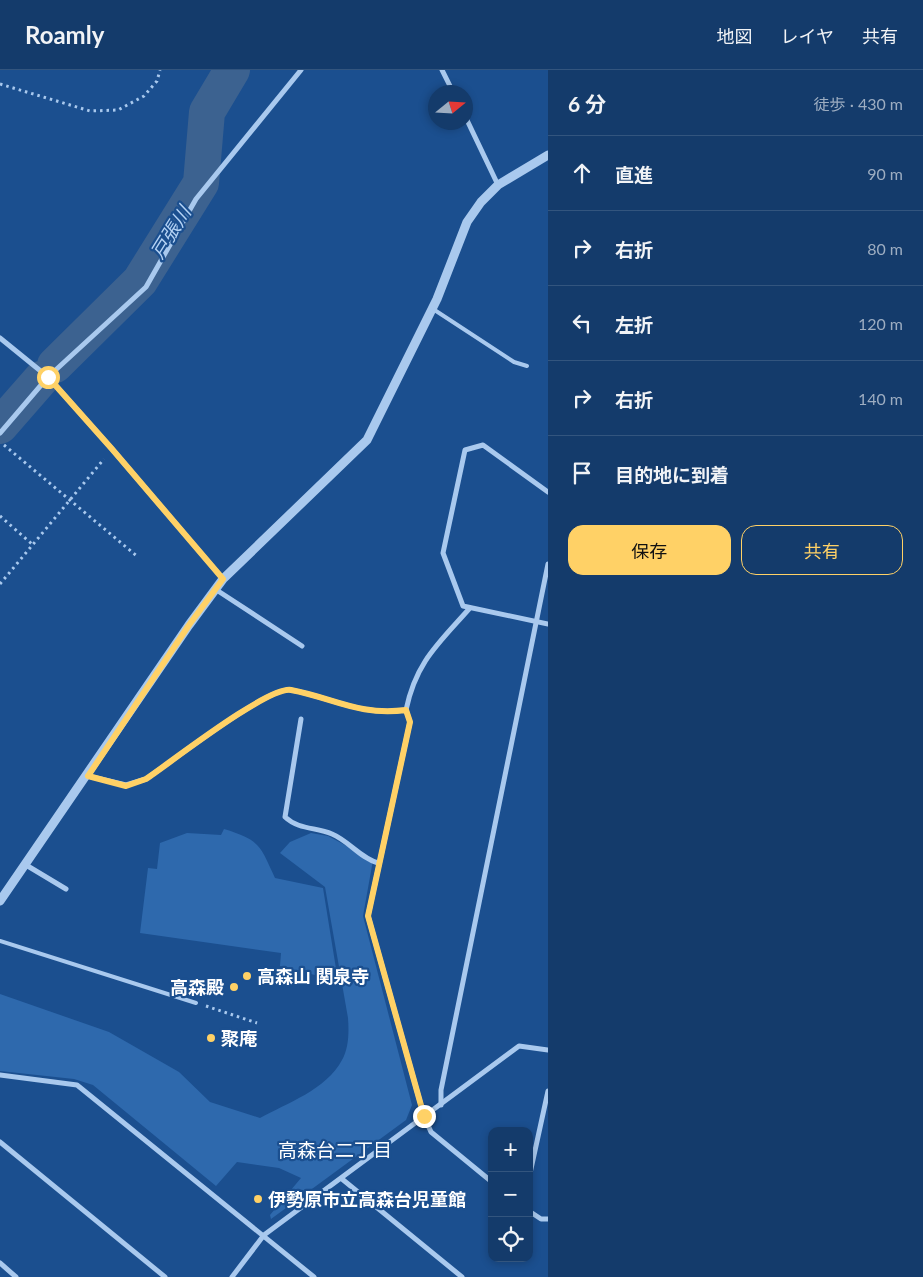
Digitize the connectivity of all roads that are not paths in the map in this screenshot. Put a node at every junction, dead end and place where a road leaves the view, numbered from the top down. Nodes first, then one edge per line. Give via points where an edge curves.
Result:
1 (301, 70) edge
2 (442, 70) edge
3 (450, 85) edge
4 (472, 130) edge
5 (548, 155) edge
6 (498, 185) junction
7 (432, 308) junction
8 (0, 338) edge
9 (526, 366) dead end
10 (48, 377) junction
11 (0, 433) edge
12 (548, 492) edge
13 (548, 564) edge
14 (223, 579) junction
15 (215, 589) junction
16 (469, 609) junction
17 (536, 622) junction
18 (548, 624) edge
19 (302, 646) dead end
20 (406, 710) junction
21 (301, 719) dead end
22 (88, 776) junction
23 (378, 863) junction
24 (26, 865) junction
25 (66, 889) dead end
26 (0, 902) edge
27 (0, 941) edge
28 (196, 1003) road end
29 (548, 1050) edge
30 (0, 1075) edge
31 (548, 1091) edge
32 (441, 1105) junction
33 (424, 1116) junction
34 (0, 1142) edge
35 (530, 1172) edge
36 (342, 1179) junction
37 (488, 1179) edge
38 (533, 1214) edge
39 (548, 1219) edge
40 (264, 1235) junction
41 (0, 1263) edge
42 (16, 1277) edge
43 (165, 1277) edge
44 (232, 1277) edge
45 (314, 1277) edge
46 (462, 1277) edge

1 - 10 street via 196,198 146,287
2 - 3 street
4 - 6 street
5 - 6 street
6 - 7 street via 467,222
7 - 9 lane via 514,362
7 - 14 street via 367,440
8 - 10 street
10 - 11 street
10 - 14 street
12 - 16 street via 483,445 465,450 443,552 463,606
13 - 17 street
14 - 15 street
15 - 19 street
15 - 22 street
16 - 17 street
16 - 20 street via 425,659 411,687
17 - 18 street
17 - 32 street via 441,1090
20 - 22 street via 360,710 288,690 263,698 146,779 126,786
20 - 23 street via 410,722
21 - 23 street via 285,817 294,825 333,834 368,860
22 - 24 street
23 - 33 street via 368,916
24 - 25 street
24 - 26 street
27 - 28 lane
29 - 32 street via 520,1046
30 - 40 street via 77,1085
31 - 35 street
32 - 33 street
33 - 36 street
33 - 37 street via 431,1132
34 - 43 street
36 - 40 street
36 - 46 street
38 - 39 street
40 - 44 street
40 - 45 street
41 - 42 street

